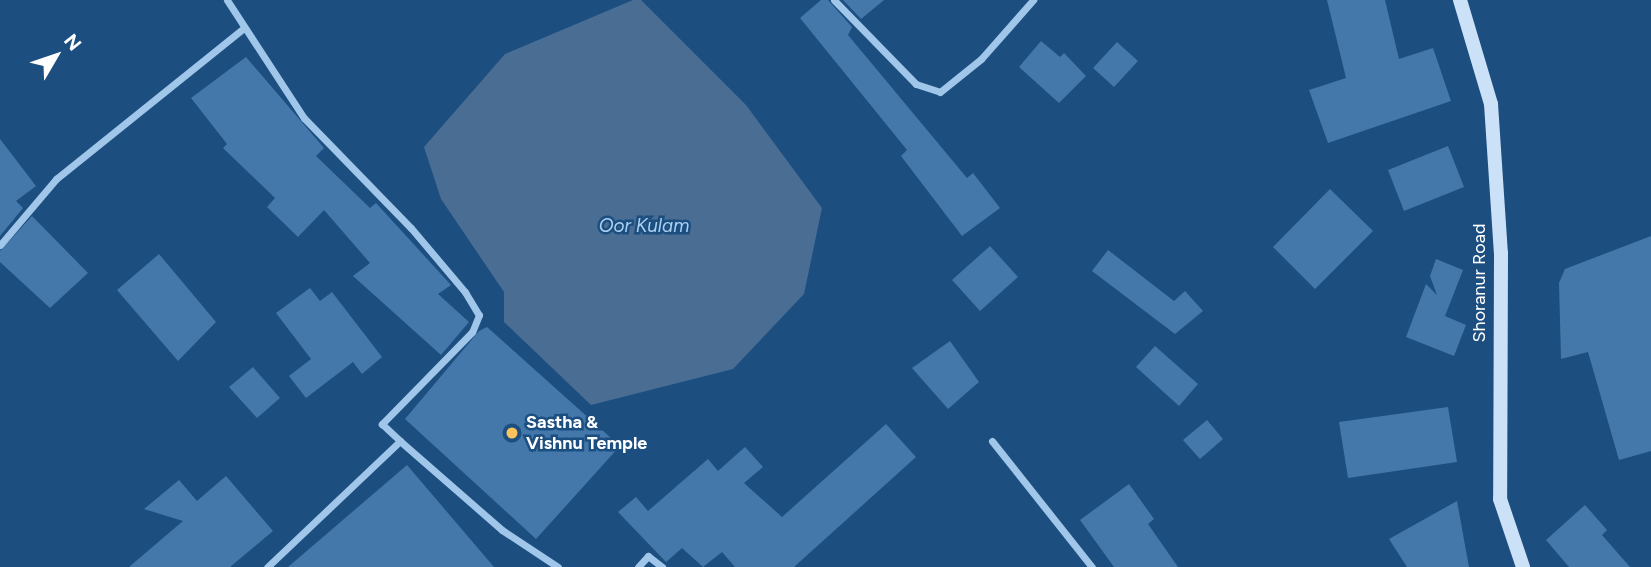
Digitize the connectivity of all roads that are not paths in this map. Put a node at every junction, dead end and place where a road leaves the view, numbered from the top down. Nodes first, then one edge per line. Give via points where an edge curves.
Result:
1 (228, 0) edge
2 (834, 0) edge
3 (1032, 0) edge
4 (1460, 0) edge
5 (244, 29) junction
6 (0, 245) edge
7 (992, 440) dead end
8 (400, 441) junction
9 (267, 567) edge
10 (558, 567) edge
11 (638, 567) edge
12 (662, 567) edge
13 (1091, 567) edge
14 (1523, 567) edge

1 - 5 street
2 - 3 street via 916,84 940,92 981,59
4 - 14 main road, Shoranur Road via 1491,104 1501,253 1500,499
5 - 6 street via 56,179
5 - 8 street via 304,118 411,228 465,292 478,315 472,332 382,424
7 - 13 street
8 - 9 street
8 - 10 street via 502,530
11 - 12 street via 648,556

